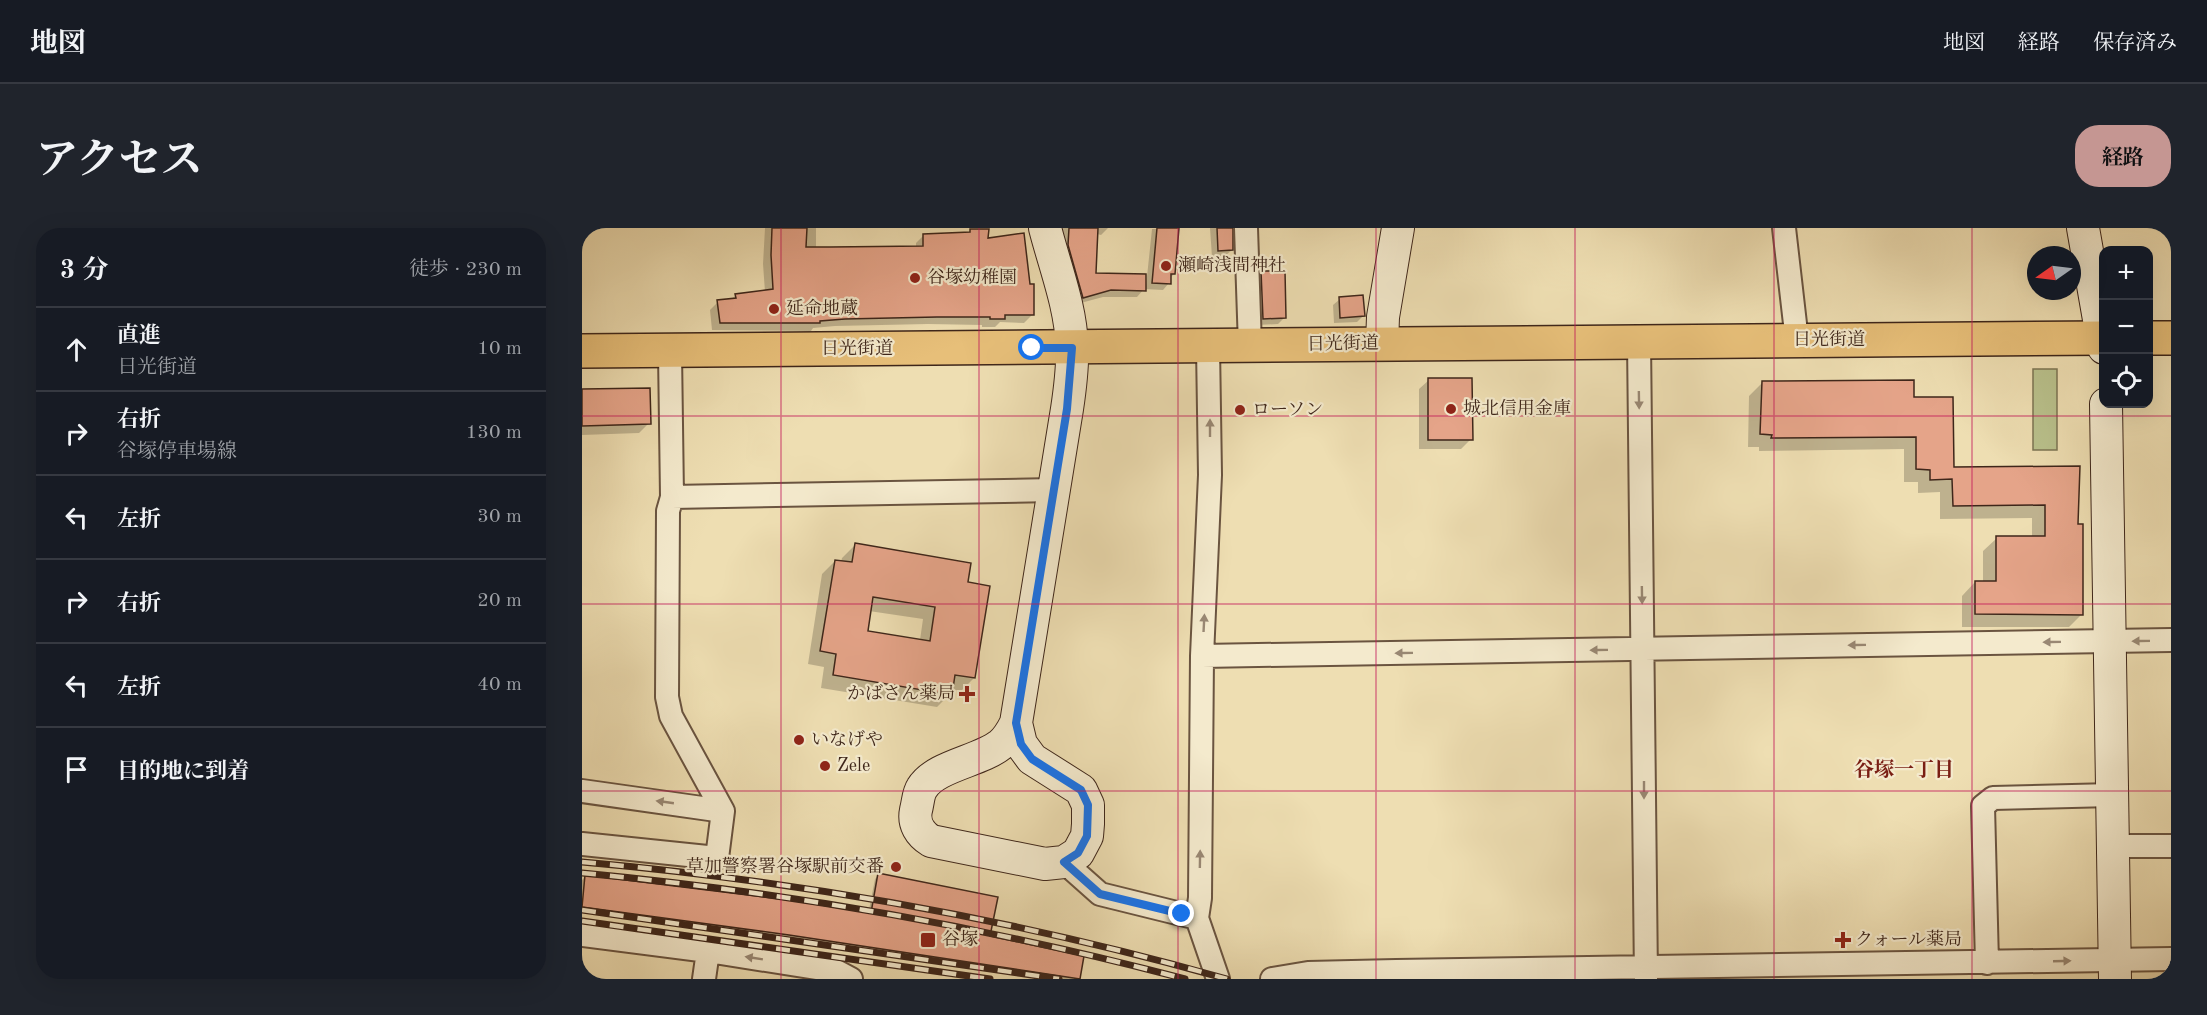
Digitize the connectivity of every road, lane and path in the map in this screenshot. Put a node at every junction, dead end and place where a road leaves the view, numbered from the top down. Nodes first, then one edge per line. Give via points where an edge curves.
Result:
1 (1045, 228) edge
2 (1246, 228) edge
3 (1398, 228) edge
4 (1784, 228) edge
5 (2084, 228) edge
6 (2099, 317) edge
7 (2153, 338) edge
8 (2171, 338) edge
9 (1639, 341) junction
10 (1797, 341) junction
11 (2099, 341) edge
12 (1382, 344) junction
13 (1250, 346) junction
14 (1208, 347) junction
15 (1072, 348) junction
16 (582, 351) edge
17 (670, 352) junction
18 (2106, 408) edge
19 (1054, 490) junction
20 (672, 496) junction
21 (2171, 640) edge
22 (2110, 641) junction
23 (1642, 649) junction
24 (1202, 656) junction
25 (1016, 723) junction
26 (582, 790) edge
27 (2112, 795) junction
28 (723, 811) junction
29 (582, 844) edge
30 (2113, 846) junction
31 (2171, 846) edge
32 (1064, 862) junction
33 (1197, 918) junction
34 (582, 935) edge
35 (708, 951) junction
36 (2171, 959) edge
37 (1986, 963) junction
38 (2115, 969) edge
39 (1646, 973) edge
40 (704, 979) edge
41 (851, 979) edge
42 (1218, 979) edge
43 (1272, 979) edge

1 - 15 street via 1069,320
2 - 13 street
3 - 12 street
4 - 10 street
5 - 6 street
7 - 8 main road
9 - 10 main road, 日光街道
9 - 12 main road, 日光街道
9 -> 23 street
10 - 11 main road, 日光街道
12 - 13 main road, 日光街道
13 - 14 main road, 日光街道
14 - 15 main road, 日光街道
24 -> 14 street via 1210,475
15 - 17 main road, 日光街道
15 - 19 street
16 - 17 main road, 日光街道
17 - 20 street
18 - 22 street
19 - 20 street
19 - 25 street
20 - 28 street via 668,511 667,697 671,716
21 -> 22 street
22 -> 23 street
22 - 27 street
23 -> 24 street
23 -> 39 street
33 -> 24 street
25 - 32 street via 1021,744 1032,759 1081,790 1088,805 1087,836 1078,853
25 - 32 street via 999,746 926,783 915,816 917,827 931,841 1045,864
28 -> 26 street
27 - 30 street
27 - 37 street via 1993,798 1983,806
28 - 29 street via 717,858
30 - 31 street
30 - 38 street
32 - 33 street via 1100,894
33 - 42 street
34 - 35 street
35 - 40 street
41 -> 35 street via 836,971
36 - 38 street
37 -> 38 street
37 - 39 street
39 - 43 street via 1308,973

